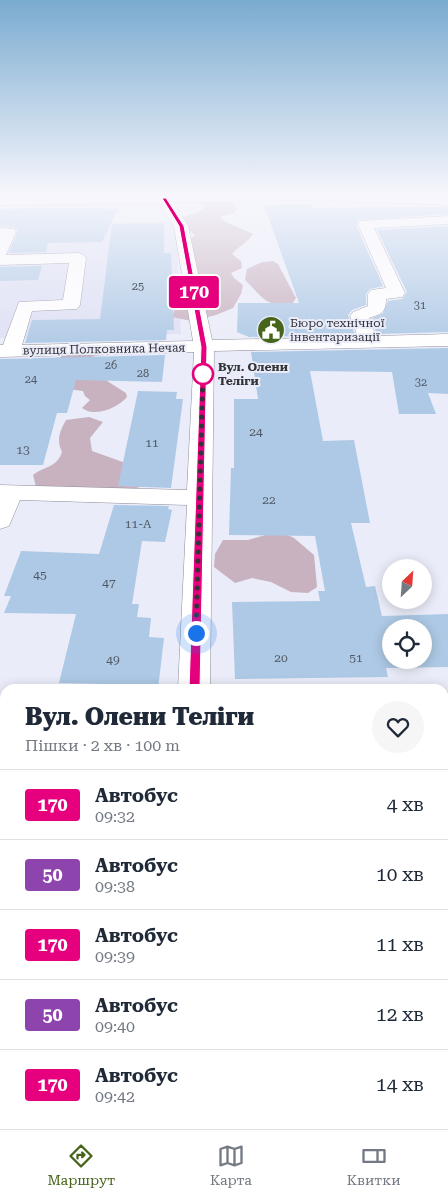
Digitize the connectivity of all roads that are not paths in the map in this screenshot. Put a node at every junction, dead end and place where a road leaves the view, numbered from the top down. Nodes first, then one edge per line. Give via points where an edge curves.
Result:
1 (185, 247) edge
2 (375, 247) edge
3 (0, 260) edge
4 (448, 340) edge
5 (369, 342) junction
6 (204, 347) junction
7 (5, 351) edge
8 (5, 492) edge
9 (200, 498) junction
10 (0, 521) edge
11 (194, 684) edge

1 - 6 street
2 - 5 street via 396,293 377,294 376,308 359,316
3 - 7 street via 78,258 71,305 25,306
4 - 5 street, вулиця Полковника Нечая
5 - 6 street, вулиця Полковника Нечая
6 - 7 street, вулиця Полковника Нечая
6 - 9 street
8 - 9 street
8 - 10 street
9 - 11 street

